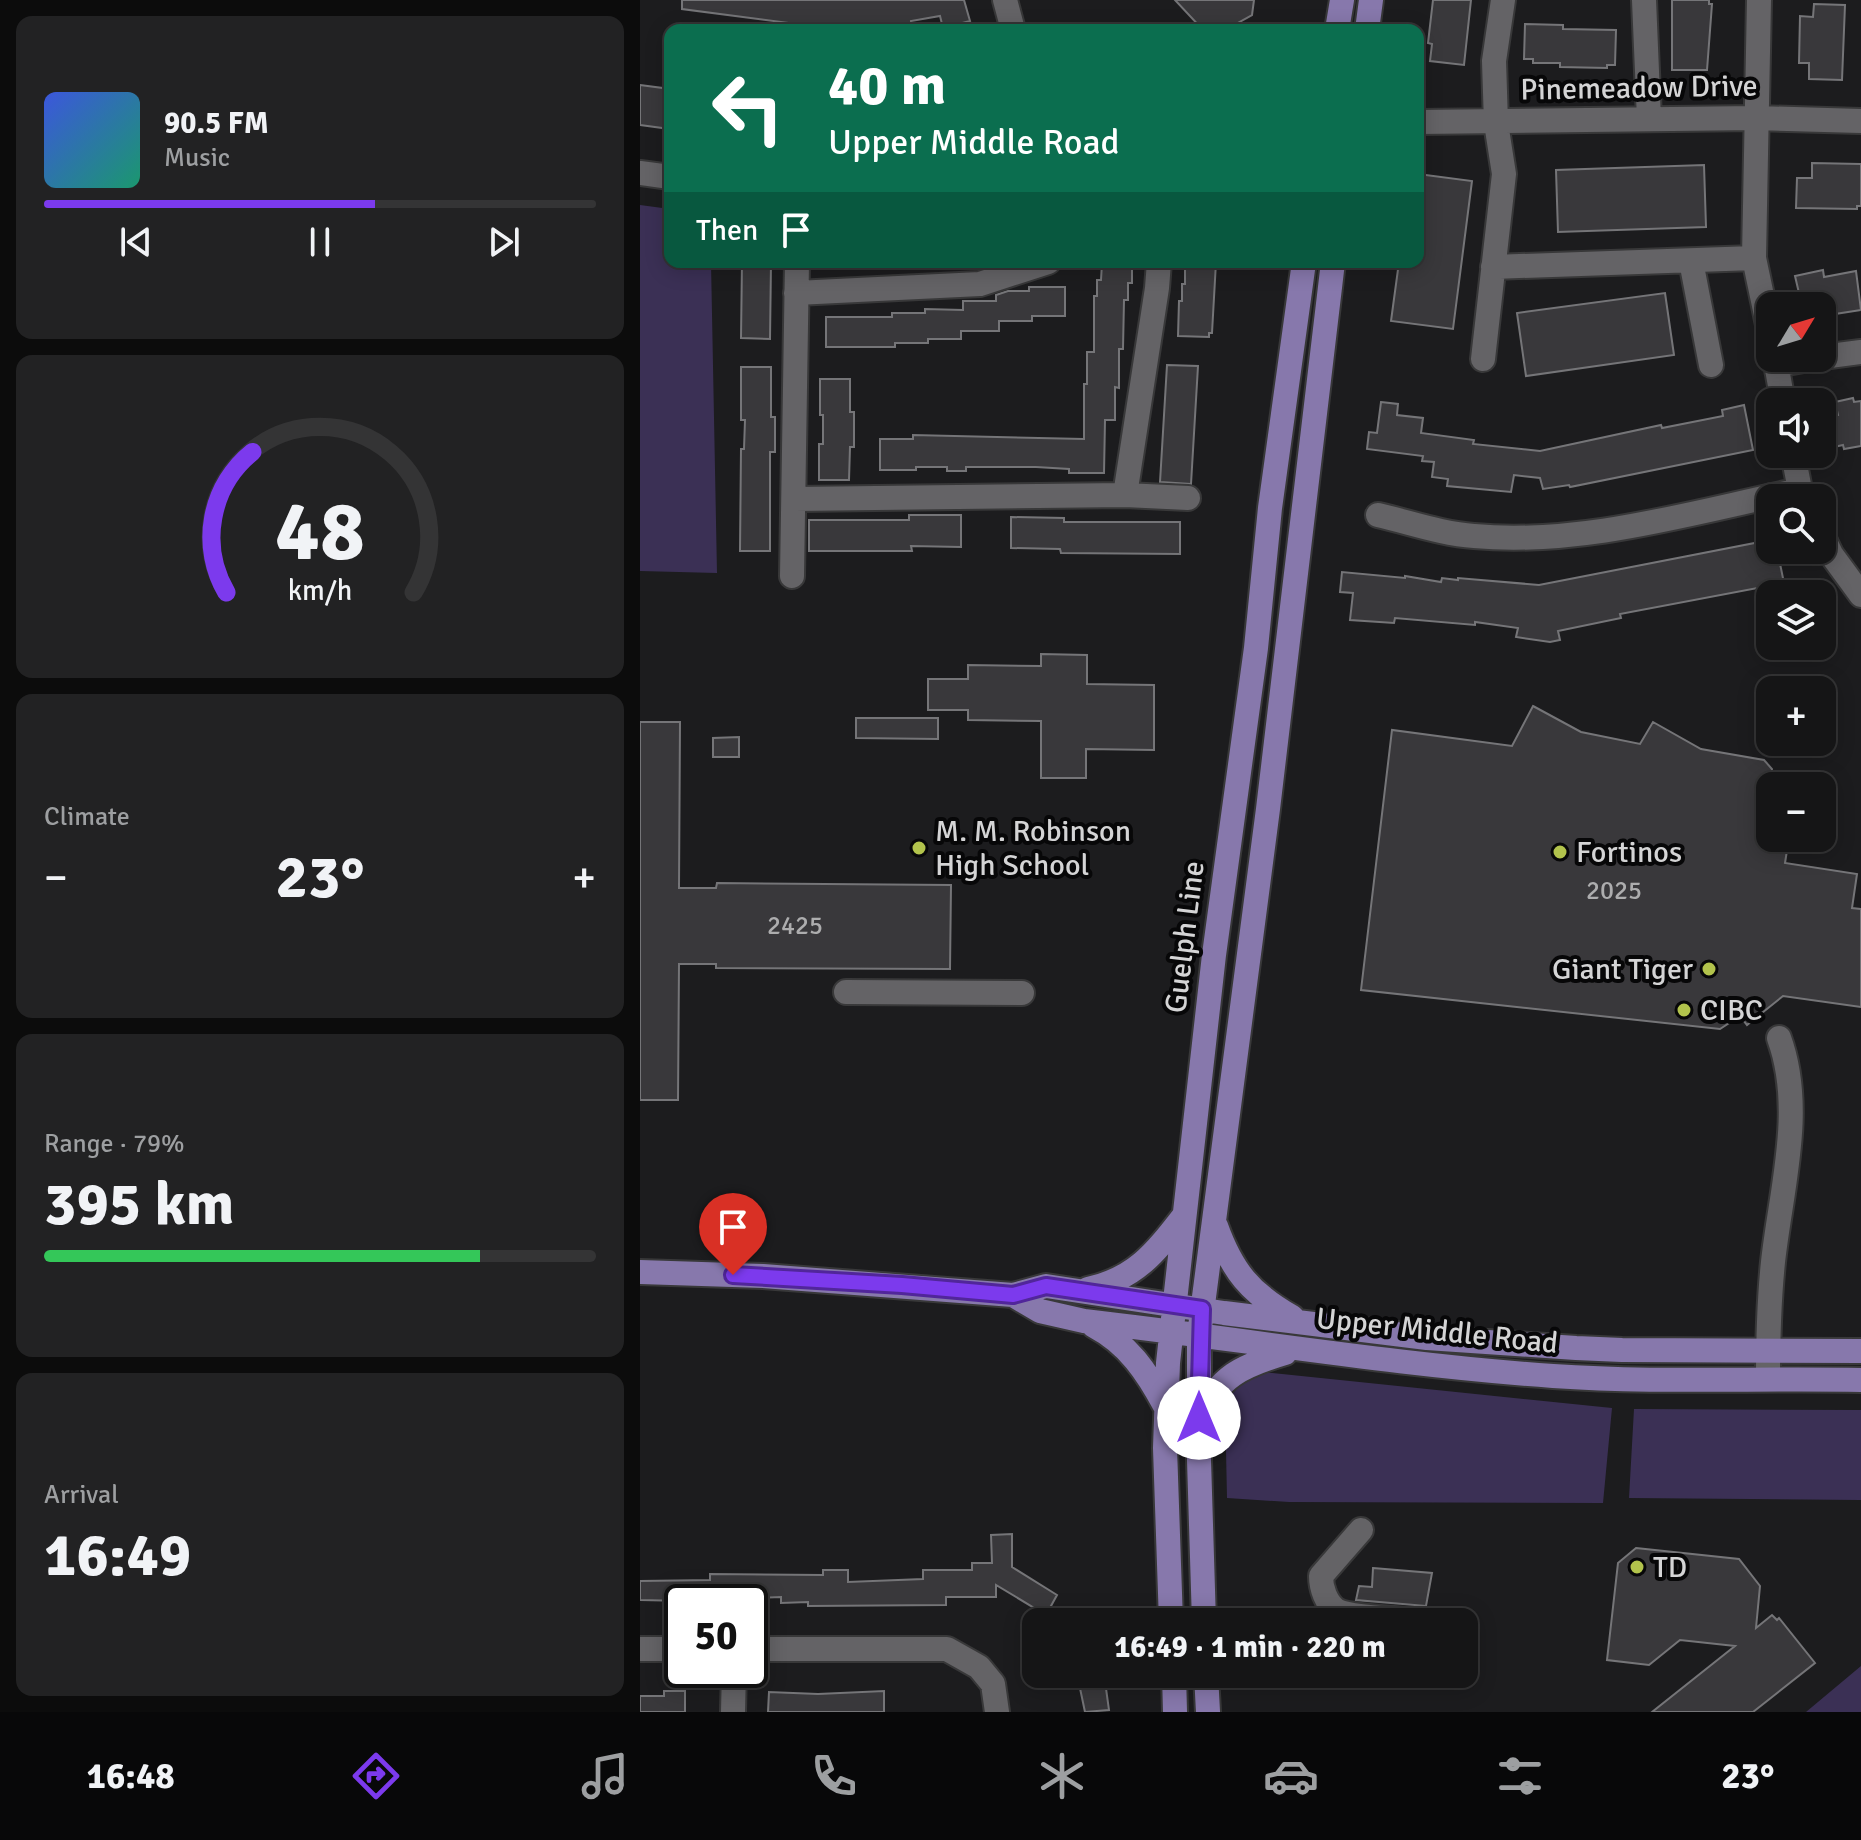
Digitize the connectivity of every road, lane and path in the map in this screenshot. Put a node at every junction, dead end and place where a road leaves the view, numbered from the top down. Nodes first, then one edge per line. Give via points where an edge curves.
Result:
1 (1005, 0) edge
2 (1342, 0) edge
3 (1371, 0) edge
4 (1503, 0) edge
5 (1644, 0) edge
6 (1759, 0) edge
7 (1011, 24) edge
8 (1338, 24) edge
9 (1368, 24) edge
10 (1756, 118) junction
11 (1649, 119) junction
12 (1861, 121) edge
13 (1424, 122) edge
14 (1496, 123) junction
15 (640, 173) edge
16 (664, 176) edge
17 (1754, 258) junction
18 (1691, 261) junction
19 (1493, 267) junction
20 (797, 268) edge
21 (1029, 268) edge
22 (1159, 268) edge
23 (1303, 268) edge
24 (1332, 268) edge
25 (1761, 292) edge
26 (796, 293) junction
27 (1861, 352) edge
28 (1836, 355) edge
29 (1483, 359) dead end
30 (1711, 365) dead end
31 (1125, 495) junction
32 (1188, 498) dead end
33 (795, 499) junction
34 (1756, 502) edge
35 (1378, 515) dead end
36 (1836, 561) edge
37 (792, 576) dead end
38 (1861, 595) edge
39 (1261, 597) junction
40 (1293, 601) junction
41 (846, 992) dead end
42 (1022, 993) dead end
43 (1779, 1038) dead end
44 (1185, 1215) junction
45 (1215, 1224) junction
46 (640, 1272) edge
47 (1080, 1290) junction
48 (1013, 1295) junction
49 (1174, 1305) junction
50 (1202, 1309) junction
51 (1084, 1321) junction
52 (1301, 1322) junction
53 (1171, 1332) junction
54 (1199, 1335) junction
55 (1300, 1349) junction
56 (1768, 1350) junction
57 (1861, 1351) edge
58 (1768, 1378) junction
59 (1861, 1380) edge
60 (1165, 1406) junction
61 (1199, 1418) junction
62 (1354, 1538) dead end
63 (1171, 1608) edge
64 (1204, 1608) edge
65 (1333, 1608) edge
66 (640, 1649) edge
67 (664, 1649) edge
68 (768, 1649) edge
69 (734, 1688) edge
70 (1174, 1688) edge
71 (1207, 1688) edge
72 (733, 1712) edge
73 (997, 1712) edge
74 (1175, 1712) edge
75 (1208, 1712) edge

1 - 7 street
2 - 8 main road
3 - 9 main road
4 - 14 street via 1494,61
5 - 11 street
6 - 10 street
10 - 11 street, Pinemeadow Drive
10 - 12 street, Pinemeadow Drive
10 - 17 street
11 - 14 street, Pinemeadow Drive
13 - 14 street, Pinemeadow Drive
14 - 19 street via 1504,174
15 - 16 street
17 - 18 street
17 - 25 street
18 - 19 street
18 - 30 street
19 - 29 street
20 - 26 street
21 - 26 street via 980,284
22 - 31 street
23 - 39 main road, Guelph Line
24 - 40 main road
26 - 33 street
27 - 28 street
31 - 32 street
31 - 33 street
33 - 37 street
34 - 35 street via 1546,538 1471,536
36 - 38 street
39 - 40 main road
39 - 44 main road, Guelph Line
40 - 45 main road
41 - 42 street
43 - 56 street via 1792,1098
44 - 47 main road via 1140,1267
44 - 49 main road, Guelph Line
45 - 50 main road
45 - 52 main road via 1225,1252 1246,1283
46 - 48 main road, Upper Middle Road
47 - 48 main road, Upper Middle Road via 1046,1286
47 - 49 main road, Upper Middle Road
48 - 51 main road, Upper Middle Road via 1040,1311
49 - 50 main road, Upper Middle Road
49 - 53 main road, Guelph Line
50 - 52 main road, Upper Middle Road
50 - 54 main road
51 - 53 main road, Upper Middle Road
51 - 60 main road via 1130,1353
52 - 56 main road, Upper Middle Road via 1427,1338 1576,1348
53 - 54 main road, Upper Middle Road
53 - 60 main road, Guelph Line
54 - 55 main road, Upper Middle Road
54 - 61 main road
55 - 58 main road, Upper Middle Road via 1555,1376
55 - 61 main road via 1238,1370 1219,1387
56 - 57 main road, Upper Middle Road
56 - 58 street
58 - 59 main road, Upper Middle Road
60 - 63 main road, Guelph Line
61 - 64 main road
62 - 65 street via 1321,1576 1321,1588
66 - 67 street
68 - 73 street via 947,1649 979,1667 993,1684
69 - 72 street
70 - 74 main road
71 - 75 main road

